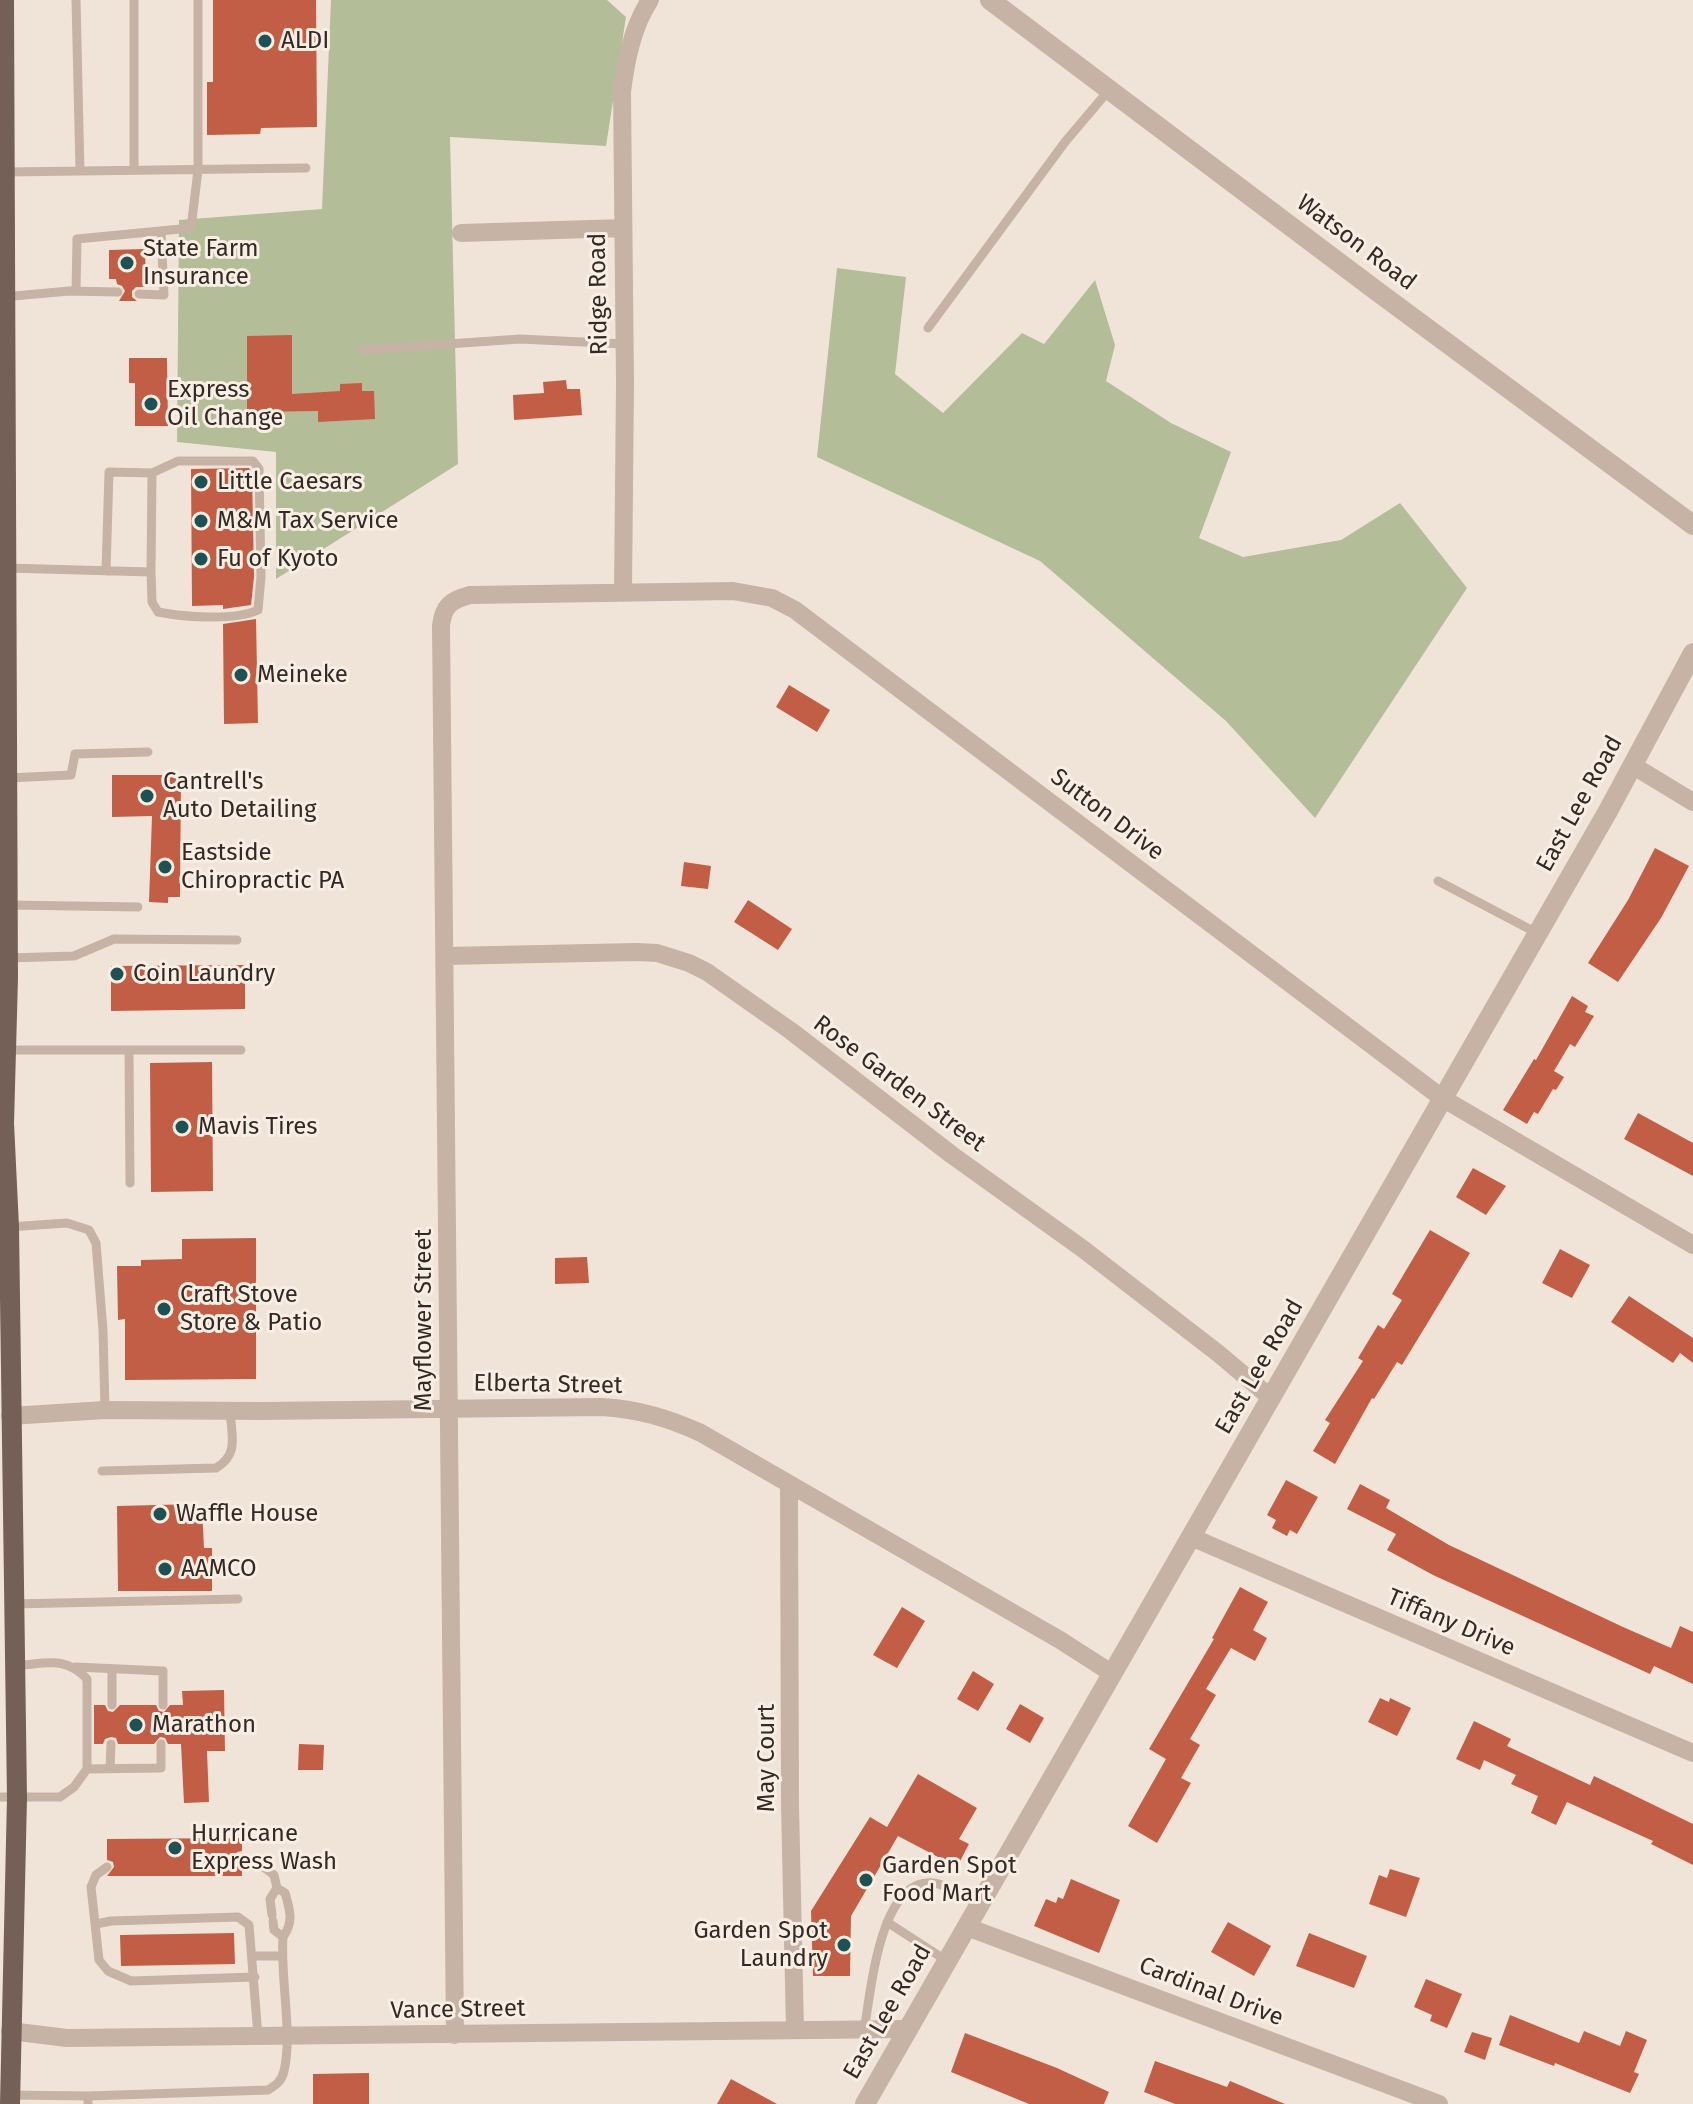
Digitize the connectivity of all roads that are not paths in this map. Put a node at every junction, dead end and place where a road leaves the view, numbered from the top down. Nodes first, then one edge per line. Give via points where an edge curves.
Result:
1 (4, 0) edge
2 (76, 0) edge
3 (134, 0) edge
4 (198, 0) edge
5 (650, 0) edge
6 (1001, 3) edge
7 (1109, 90) junction
8 (306, 168) dead end
9 (134, 170) junction
10 (198, 170) junction
11 (80, 171) junction
12 (4, 180) edge
13 (623, 228) junction
14 (161, 231) junction
15 (461, 233) dead end
16 (76, 291) junction
17 (118, 292) dead end
18 (139, 294) dead end
19 (2, 305) edge
20 (928, 328) dead end
21 (624, 344) junction
22 (362, 350) dead end
23 (3, 467) edge
24 (152, 473) junction
25 (1693, 525) edge
26 (7, 568) junction
27 (106, 571) junction
28 (151, 572) junction
29 (623, 593) junction
30 (446, 606) joint
31 (1693, 653) edge
32 (148, 752) dead end
33 (1632, 765) junction
34 (4, 778) edge
35 (1693, 802) edge
36 (1438, 881) dead end
37 (8, 905) junction
38 (138, 907) dead end
39 (1537, 933) junction
40 (237, 940) dead end
41 (445, 956) junction
42 (6, 971) edge
43 (6, 1050) junction
44 (129, 1050) junction
45 (241, 1050) dead end
46 (1442, 1098) junction
47 (2, 1123) edge
48 (130, 1183) dead end
49 (9, 1227) junction
50 (1693, 1245) edge
51 (5, 1346) edge
52 (1271, 1398) junction
53 (448, 1408) junction
54 (105, 1410) junction
55 (230, 1410) junction
56 (10, 1416) junction
57 (102, 1471) dead end
58 (6, 1482) edge
59 (789, 1486) junction
60 (6, 1526) edge
61 (1191, 1537) junction
62 (238, 1599) dead end
63 (13, 1604) junction
64 (76, 1667) junction
65 (112, 1669) junction
66 (1113, 1674) junction
67 (10, 1678) edge
68 (112, 1705) dead end
69 (163, 1705) dead end
70 (111, 1744) dead end
71 (161, 1744) dead end
72 (1693, 1753) edge
73 (87, 1769) junction
74 (110, 1769) junction
75 (8, 1798) edge
76 (242, 1858) dead end
77 (107, 1867) dead end
78 (277, 1888) junction
79 (980, 1905) junction
80 (887, 1922) junction
81 (96, 1924) junction
82 (967, 1927) junction
83 (283, 1937) junction
84 (252, 1956) junction
85 (282, 1956) junction
86 (947, 1961) junction
87 (255, 1977) junction
88 (907, 2029) junction
89 (795, 2030) junction
90 (864, 2030) junction
91 (5, 2031) edge
92 (455, 2035) junction
93 (258, 2036) junction
94 (286, 2036) junction
95 (10, 2099) edge
96 (88, 2100) edge
97 (865, 2104) edge
98 (1439, 2104) edge

1 - 12 main road
2 - 11 lane
3 - 9 lane
4 - 10 lane
5 - 13 street, Ridge Road via 625,62
6 - 7 street, Watson Road
7 - 20 lane
7 - 25 street, Watson Road
8 - 10 lane
9 - 10 lane
9 - 11 lane
10 - 14 lane via 191,228
11 - 12 lane
12 - 19 main road
13 - 15 street
13 - 21 street, Ridge Road
14 - 16 lane via 77,239
14 - 18 lane via 164,295
16 - 17 lane
16 - 19 lane
19 - 23 main road
21 - 22 lane via 520,339
21 - 29 street, Ridge Road
23 - 26 main road
24 - 27 lane via 109,472
24 - 28 lane
24 - 28 lane via 178,461 253,461 259,469 258,610 241,616 158,612 152,602
26 - 27 lane
26 - 34 main road
27 - 28 lane
29 - 30 street, Sutton Drive via 470,595
29 - 46 street, Sutton Drive via 756,593 795,610
30 - 41 street, Mayflower Street via 441,626
31 - 33 street, East Lee Road
32 - 34 lane via 75,754 71,775
33 - 35 street
33 - 39 street, East Lee Road
34 - 37 main road
36 - 39 lane
37 - 38 lane
37 - 42 main road
39 - 46 street, East Lee Road
40 - 42 lane via 114,939 74,956
41 - 52 street, Rose Garden Street via 657,953 707,972 1083,1249
41 - 53 street, Mayflower Street
42 - 43 main road
43 - 44 lane
43 - 47 main road
44 - 45 lane
44 - 48 lane
46 - 50 street, Sutton Drive
46 - 52 street, East Lee Road
47 - 49 main road
49 - 51 main road
49 - 54 lane via 67,1223 89,1230 96,1243
51 - 56 main road
52 - 61 street, East Lee Road
53 - 55 street, Elberta Street
53 - 59 street, Elberta Street via 601,1407 647,1412 701,1433
53 - 92 street, Mayflower Street
54 - 55 street, Elberta Street
54 - 56 street, Elberta Street
55 - 57 lane via 232,1454 216,1468
56 - 58 main road
58 - 60 main road
59 - 66 street, Elberta Street
59 - 89 street, May Court
60 - 63 main road
61 - 66 street, East Lee Road
61 - 72 street, Tiffany Drive
62 - 63 lane
63 - 67 main road
64 - 65 lane
64 - 67 lane via 63,1663
64 - 73 lane via 87,1679
65 - 68 lane
65 - 69 lane via 163,1671
66 - 79 street, East Lee Road
67 - 75 main road
70 - 74 lane
71 - 74 lane via 161,1768
73 - 74 lane
73 - 75 lane via 60,1797
75 - 91 main road
76 - 78 lane via 274,1875
77 - 81 lane via 91,1887
78 - 83 lane via 270,1899 272,1918 274,1930
78 - 83 lane via 285,1893 290,1914
79 - 80 lane via 934,1883 918,1885 902,1896
79 - 82 street, East Lee Road
80 - 86 lane
80 - 90 lane
81 - 84 lane via 238,1917 249,1925
81 - 87 lane via 99,1960 108,1971 131,1981
82 - 86 street, East Lee Road
82 - 98 street, Cardinal Drive
83 - 85 lane
84 - 85 lane
84 - 87 lane
85 - 94 lane
86 - 88 street, East Lee Road
87 - 93 lane
88 - 90 street, Vance Street
88 - 97 street, East Lee Road
89 - 90 street, Vance Street
89 - 92 street, Vance Street
91 - 93 street, Vance Street via 67,2038
91 - 95 main road
92 - 94 street, Vance Street
93 - 94 street, Vance Street
94 - 96 lane via 284,2071 268,2090
95 - 96 lane

